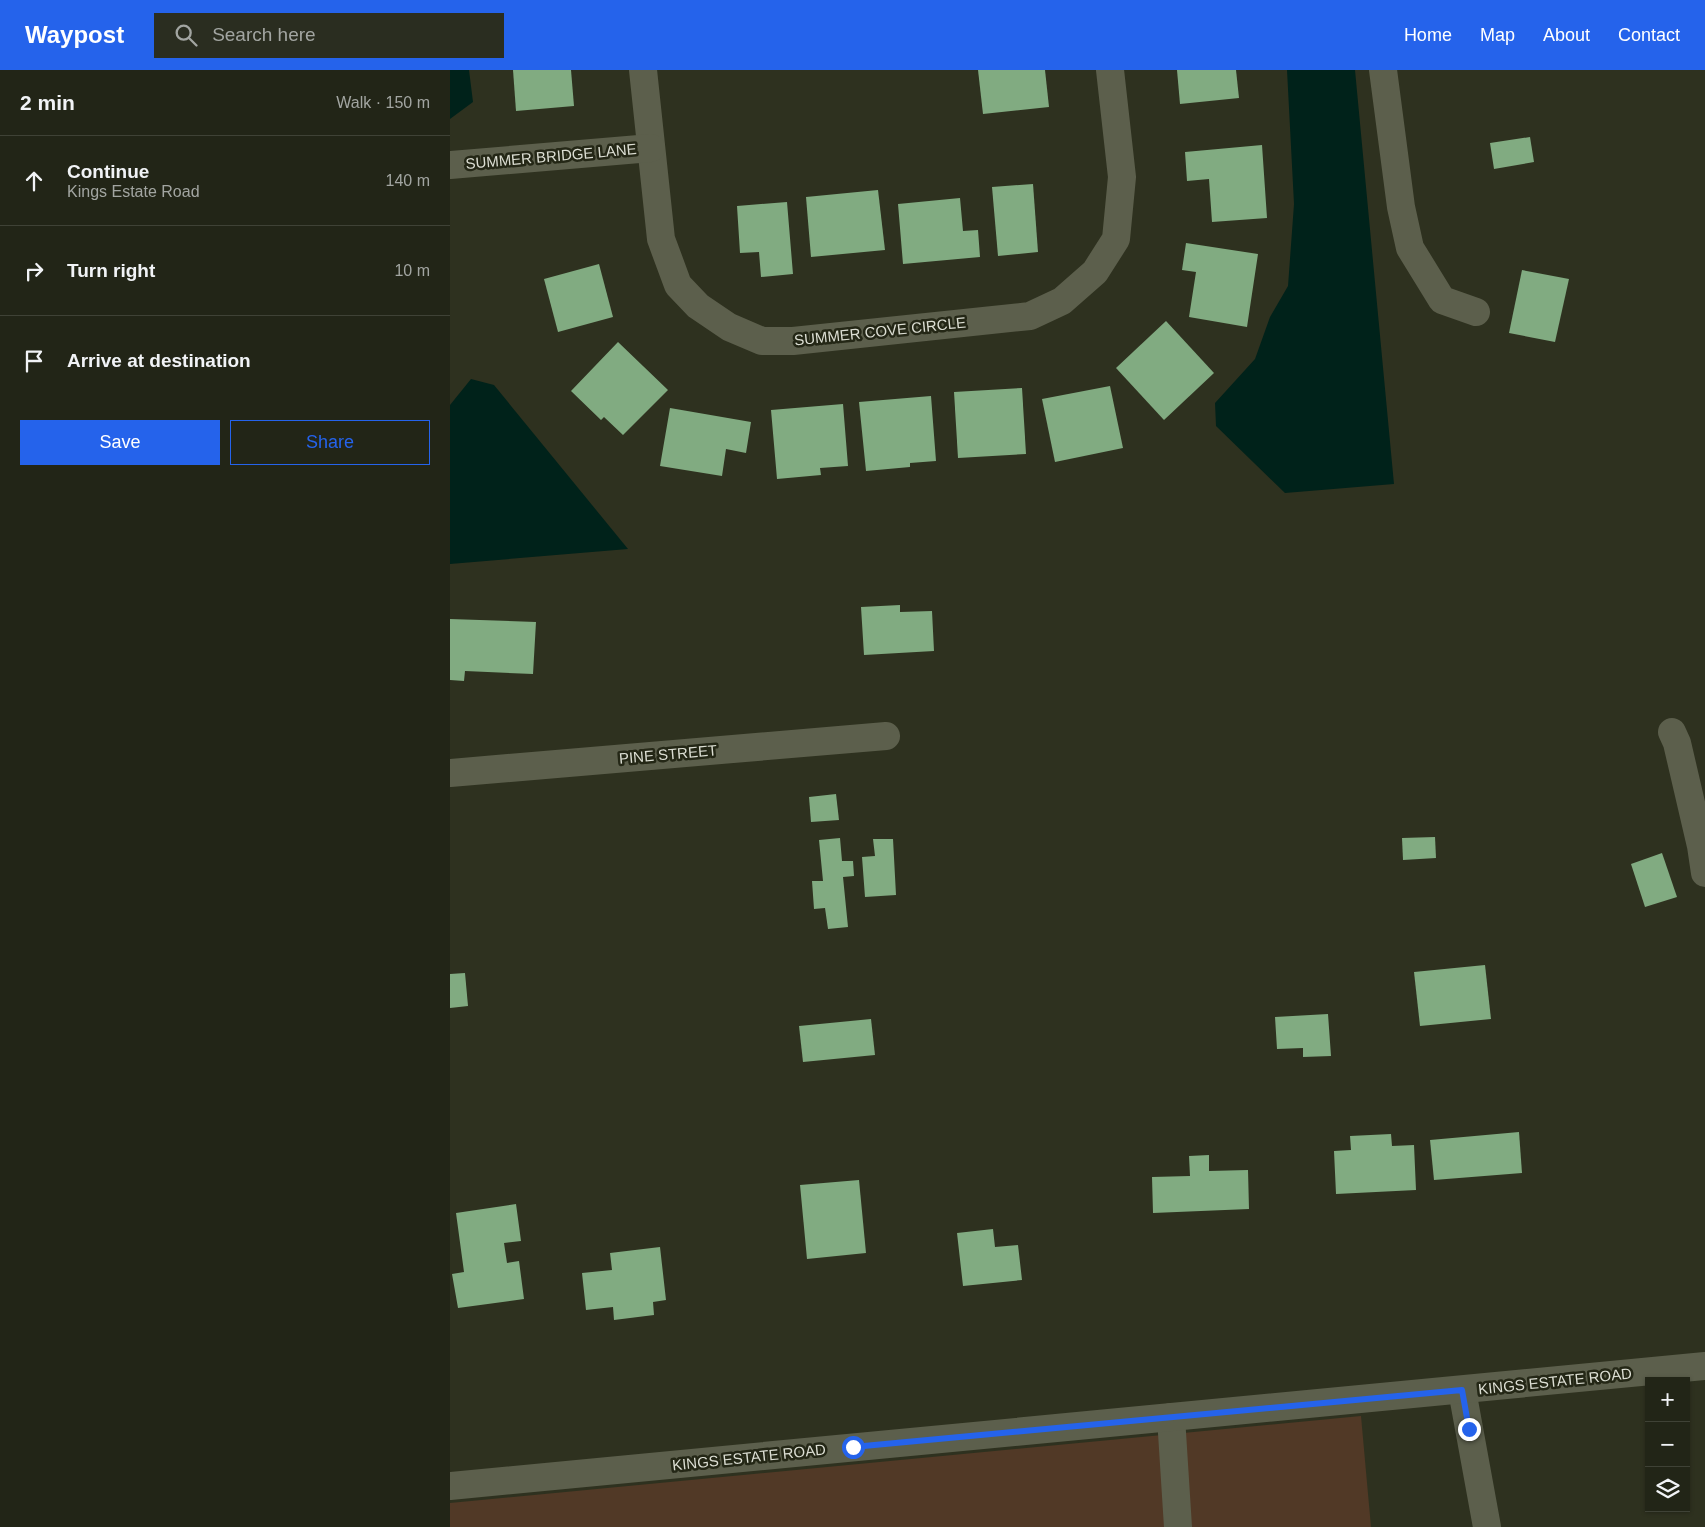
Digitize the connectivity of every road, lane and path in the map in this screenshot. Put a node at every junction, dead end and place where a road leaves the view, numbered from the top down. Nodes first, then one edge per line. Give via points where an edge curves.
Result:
1 (644, 70) edge
2 (1110, 70) edge
3 (1383, 70) edge
4 (651, 148) junction
5 (450, 165) edge
6 (1476, 312) dead end
7 (1672, 732) dead end
8 (886, 736) dead end
9 (450, 773) edge
10 (1705, 873) edge
11 (1705, 1366) edge
12 (1462, 1390) junction
13 (1171, 1417) junction
14 (450, 1486) edge
15 (1178, 1527) edge
16 (1487, 1527) edge

1 - 4 street, SUMMER COVE CIRCLE
2 - 4 street, SUMMER COVE CIRCLE via 1122,177 1116,239 1095,272 1069,296 1030,316 793,341 762,341 729,327 698,306 678,285 660,239
3 - 6 street via 1401,207 1410,248 1442,300
4 - 5 street, SUMMER BRIDGE LANE
7 - 10 street via 1680,752
8 - 9 street, PINE STREET
11 - 12 street, KINGS ESTATE ROAD
12 - 13 street, KINGS ESTATE ROAD
12 - 16 street
13 - 14 street, KINGS ESTATE ROAD
13 - 15 street

